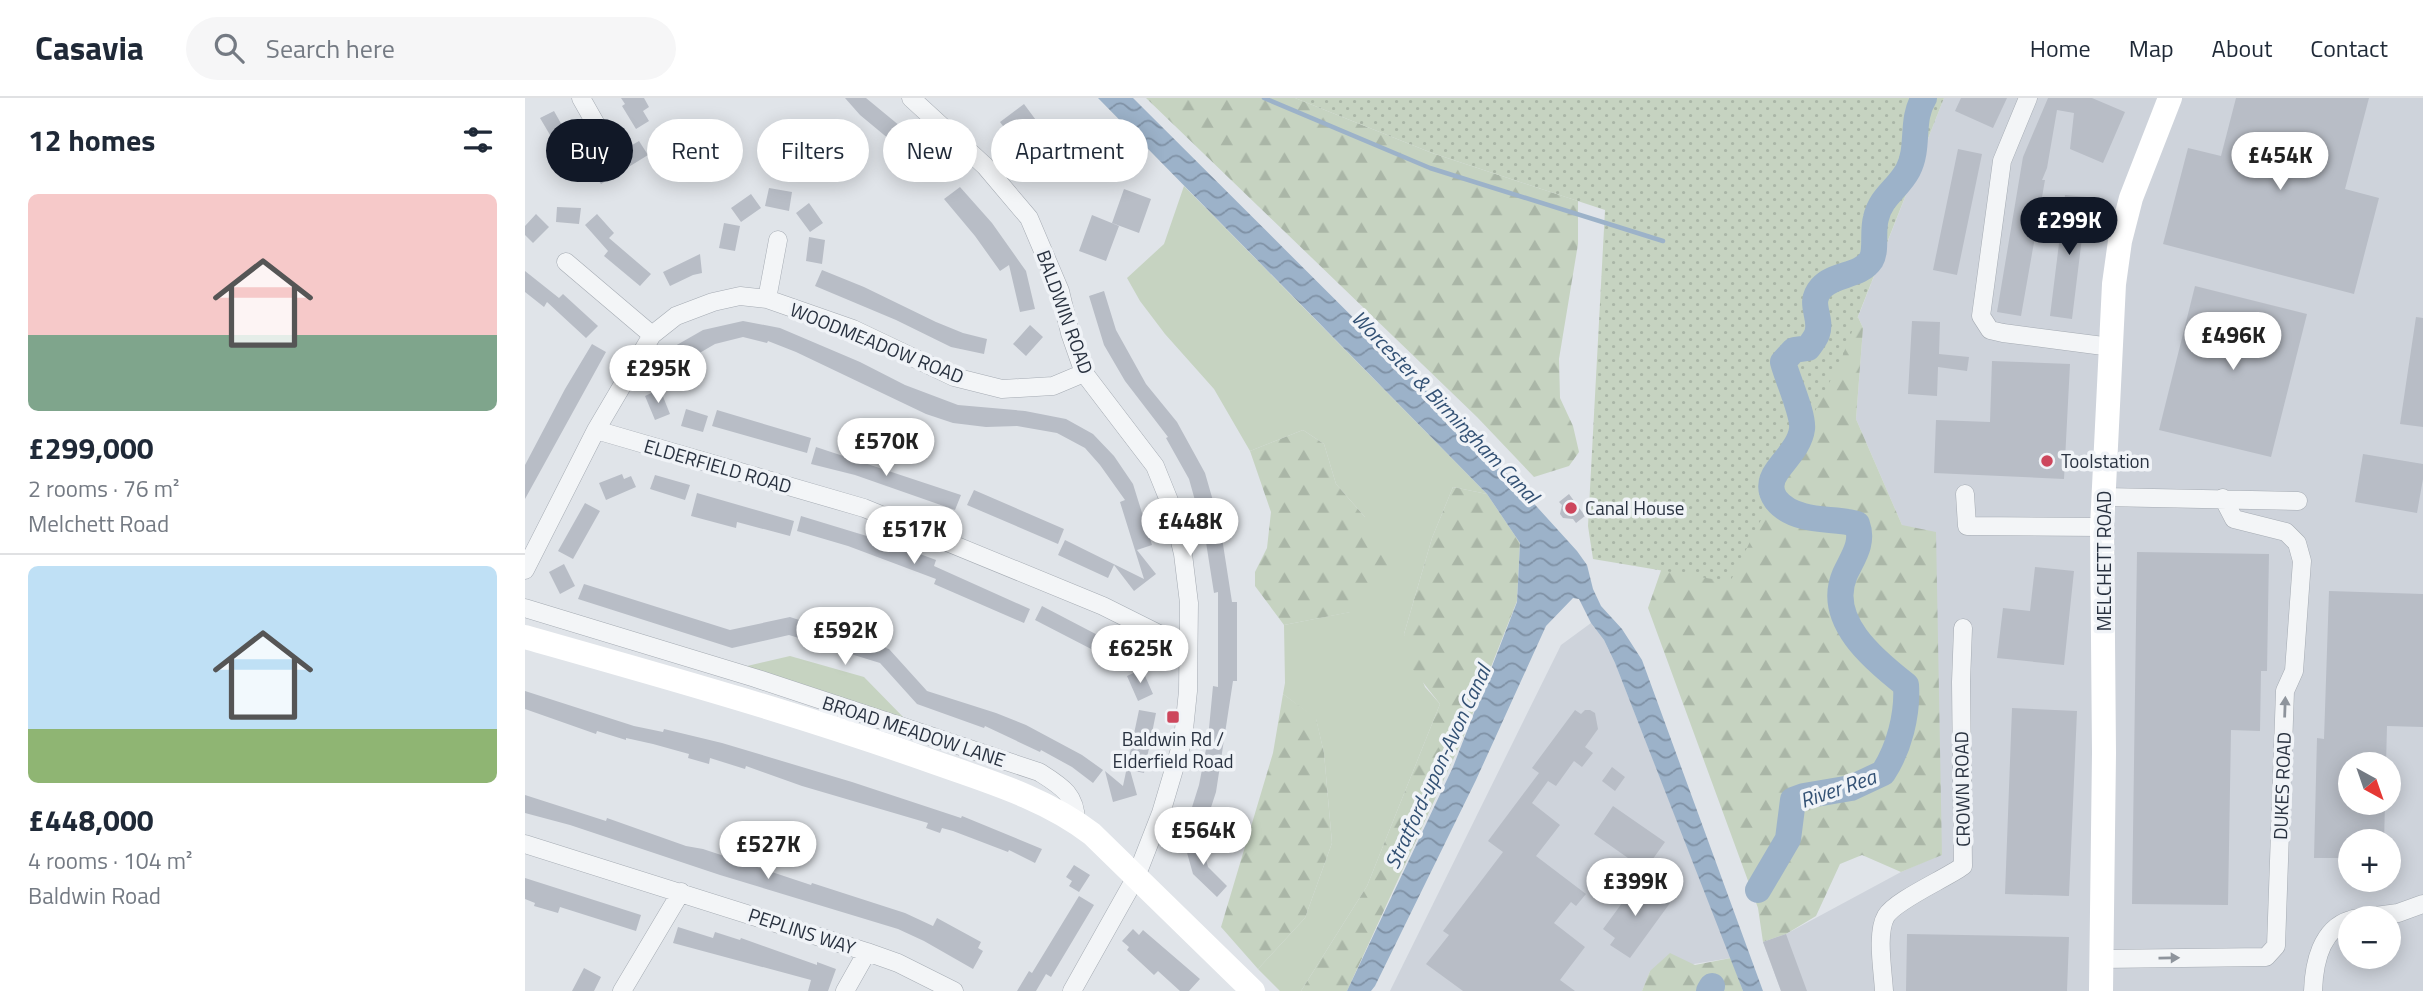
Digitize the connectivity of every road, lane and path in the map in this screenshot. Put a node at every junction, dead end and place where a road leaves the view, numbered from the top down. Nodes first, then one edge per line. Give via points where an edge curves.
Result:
1 (581, 98) edge
2 (911, 98) edge
3 (2028, 98) edge
4 (2170, 98) edge
5 (593, 119) edge
6 (778, 240) dead end
7 (566, 262) dead end
8 (767, 299) junction
9 (652, 335) junction
10 (2111, 347) junction
11 (1084, 373) junction
12 (596, 430) junction
13 (1965, 494) dead end
14 (2104, 497) junction
15 (2223, 498) junction
16 (2298, 500) dead end
17 (2102, 527) junction
18 (525, 570) edge
19 (525, 608) edge
20 (1963, 628) dead end
21 (525, 637) edge
22 (1187, 648) junction
23 (1076, 822) junction
24 (525, 844) edge
25 (1136, 877) junction
26 (681, 892) junction
27 (2423, 904) edge
28 (2401, 912) edge
29 (2338, 927) edge
30 (867, 952) junction
31 (2101, 959) junction
32 (622, 991) edge
33 (845, 991) edge
34 (954, 991) edge
35 (1072, 991) edge
36 (1253, 991) edge
37 (1884, 991) edge
38 (2101, 991) edge
39 (2313, 991) edge

1 - 5 street
2 - 11 street, BALDWIN ROAD via 985,166 1029,218 1061,291
3 - 10 street via 2002,161 1981,316 1990,330
4 - 10 street, MELCHETT ROAD via 2120,241
6 - 8 street
7 - 9 street
8 - 9 street, WOODMEADOW ROAD via 740,296 713,302 676,316
8 - 11 street, WOODMEADOW ROAD via 853,329 954,377 1002,389 1053,386
9 - 12 street, WOODMEADOW ROAD
10 - 14 street, MELCHETT ROAD
11 - 22 street, BALDWIN ROAD via 1155,466 1172,508 1189,603
12 - 18 street, WOODMEADOW ROAD
12 - 22 street, ELDERFIELD ROAD via 864,508 1103,606
13 - 17 street via 1967,526
14 - 15 street
14 - 17 street, MELCHETT ROAD
15 - 16 street
31 -> 15 street, DUKES ROAD via 2266,957 2276,946 2285,691 2294,671 2302,561 2297,543 2286,531 2234,519
17 - 31 street, MELCHETT ROAD
19 - 23 street, BROAD MEADOW LANE via 1039,772 1063,787 1076,806
20 - 37 street, CROWN ROAD via 1963,866 1886,916 1881,939
21 - 23 street, BROAD MEADOW LANE via 859,736 1042,803
22 - 25 street, BALDWIN ROAD via 1183,739
23 - 25 street, BROAD MEADOW LANE
24 - 26 street, PEPLINS WAY
25 - 35 street, BALDWIN ROAD
25 - 36 street, BROAD MEADOW LANE
26 - 30 street, PEPLINS WAY
26 - 32 street
27 - 28 street
29 - 39 street via 2323,942
30 - 33 street
30 - 34 street, PEPLINS WAY via 898,962
31 - 38 street, MELCHETT ROAD

